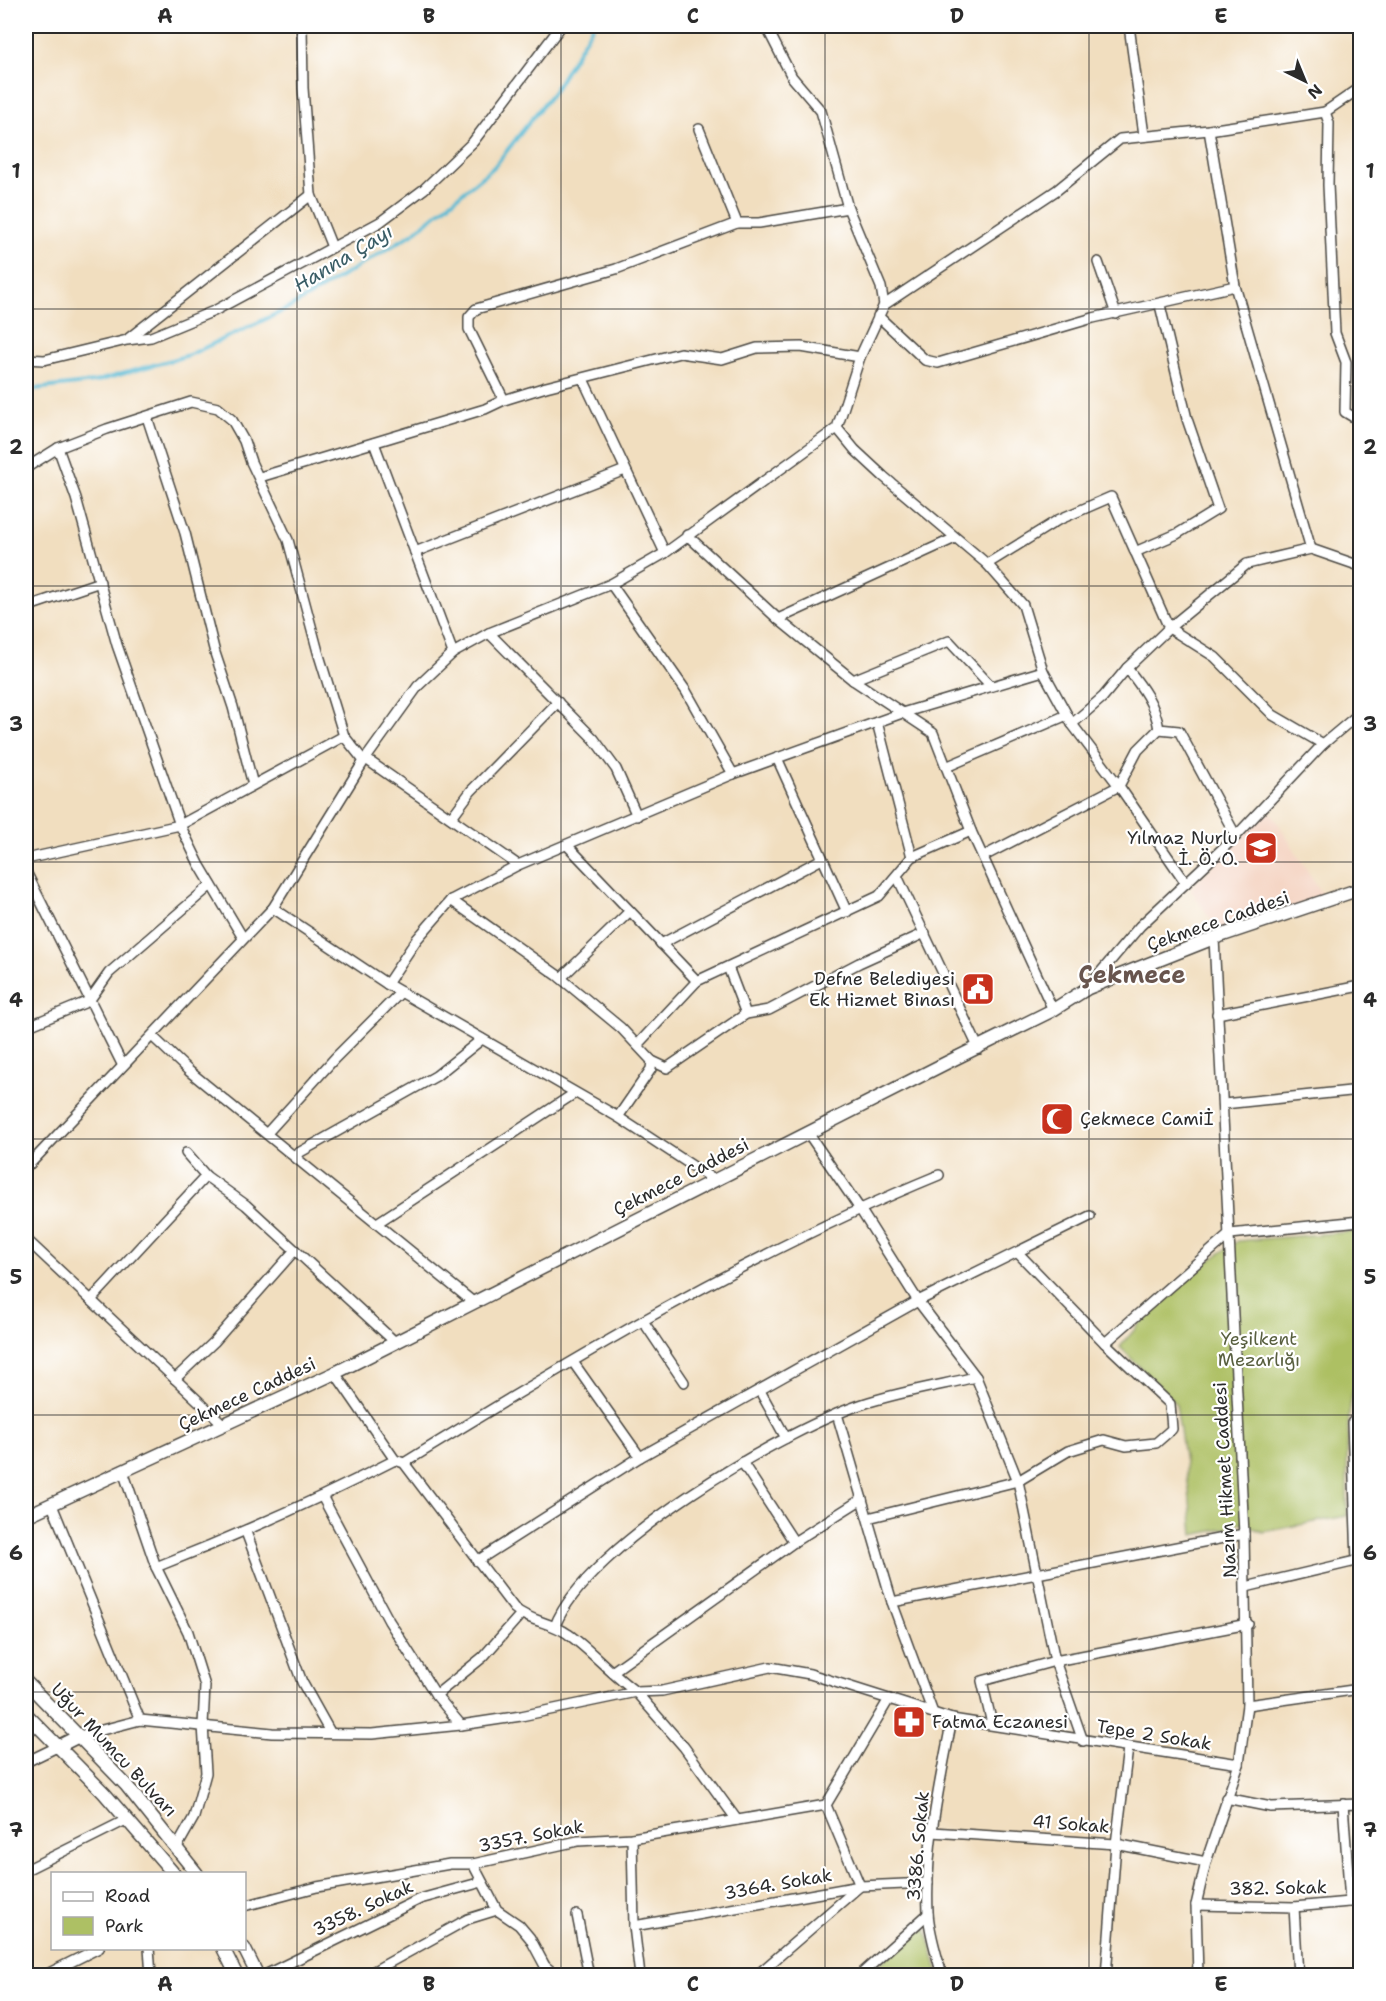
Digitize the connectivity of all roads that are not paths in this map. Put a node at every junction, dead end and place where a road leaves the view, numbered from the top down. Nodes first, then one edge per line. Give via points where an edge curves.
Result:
1 (561, 26) edge
2 (765, 26) edge
3 (1129, 26) edge
4 (305, 27) edge
5 (1360, 88) edge
6 (1325, 112) junction
7 (699, 129) dead end
8 (1209, 130) junction
9 (1144, 135) junction
10 (311, 195) junction
11 (848, 208) junction
12 (737, 223) junction
13 (332, 247) junction
14 (1098, 262) dead end
15 (1235, 286) junction
16 (884, 305) junction
17 (1160, 305) junction
18 (1116, 314) junction
19 (878, 316) junction
20 (127, 340) junction
21 (860, 357) junction
22 (26, 360) edge
23 (583, 379) junction
24 (504, 400) junction
25 (147, 417) junction
26 (1360, 421) edge
27 (837, 428) junction
28 (374, 443) junction
29 (58, 448) junction
30 (26, 468) edge
31 (625, 470) junction
32 (260, 477) junction
33 (687, 535) junction
34 (955, 538) junction
35 (1311, 549) junction
36 (415, 552) junction
37 (1135, 552) junction
38 (664, 553) junction
39 (987, 564) junction
40 (1360, 566) edge
41 (100, 582) junction
42 (611, 584) junction
43 (26, 607) edge
44 (778, 619) junction
45 (1169, 628) junction
46 (489, 633) junction
47 (453, 653) junction
48 (1126, 668) junction
49 (1043, 671) junction
50 (854, 680) junction
51 (991, 686) junction
52 (558, 702) junction
53 (902, 712) junction
54 (1360, 713) edge
55 (1067, 715) junction
56 (877, 722) junction
57 (1072, 724) junction
58 (1159, 729) junction
59 (344, 736) junction
60 (1323, 744) junction
61 (777, 758) junction
62 (365, 760) junction
63 (946, 767) junction
64 (733, 774) junction
65 (253, 785) junction
66 (1119, 786) junction
67 (637, 816) junction
68 (451, 818) junction
69 (180, 825) junction
70 (971, 831) junction
71 (1236, 837) junction
72 (567, 845) junction
73 (984, 856) junction
74 (912, 857) junction
75 (26, 859) edge
76 (822, 859) junction
77 (518, 865) junction
78 (26, 872) edge
79 (897, 876) junction
80 (1186, 883) junction
81 (211, 885) junction
82 (1360, 889) edge
83 (451, 900) junction
84 (273, 908) junction
85 (630, 911) junction
86 (847, 912) junction
87 (925, 933) junction
88 (243, 938) junction
89 (1214, 938) junction
90 (661, 944) junction
91 (728, 967) junction
92 (561, 978) junction
93 (697, 981) junction
94 (387, 984) junction
95 (1360, 986) edge
96 (1088, 988) junction
97 (401, 992) junction
98 (89, 1001) junction
99 (1053, 1010) junction
100 (746, 1014) junction
101 (1217, 1014) junction
102 (26, 1027) edge
103 (152, 1036) junction
104 (482, 1039) junction
105 (638, 1044) junction
106 (979, 1049) junction
107 (652, 1061) junction
108 (123, 1064) junction
109 (1360, 1090) edge
110 (574, 1093) junction
111 (1224, 1104) junction
112 (618, 1117) junction
113 (268, 1132) junction
114 (808, 1133) junction
115 (186, 1153) dead end
116 (295, 1155) junction
117 (26, 1168) edge
118 (939, 1175) dead end
119 (206, 1176) junction
120 (714, 1180) junction
121 (860, 1209) junction
122 (1090, 1216) dead end
123 (1360, 1221) edge
124 (377, 1222) junction
125 (1230, 1234) junction
126 (26, 1239) edge
127 (295, 1250) junction
128 (1018, 1253) junction
129 (91, 1300) junction
130 (918, 1301) junction
131 (473, 1302) junction
132 (643, 1321) junction
133 (395, 1342) junction
134 (1106, 1343) junction
135 (573, 1362) junction
136 (335, 1373) junction
137 (976, 1377) junction
138 (175, 1379) junction
139 (684, 1382) dead end
140 (760, 1391) junction
141 (1360, 1413) edge
142 (837, 1414) junction
143 (223, 1425) junction
144 (786, 1438) junction
145 (640, 1457) junction
146 (400, 1462) junction
147 (742, 1462) junction
148 (123, 1471) junction
149 (1018, 1481) junction
150 (323, 1498) junction
151 (862, 1499) junction
152 (52, 1505) junction
153 (26, 1516) edge
154 (868, 1518) junction
155 (246, 1532) junction
156 (1244, 1534) junction
157 (794, 1542) junction
158 (1359, 1560) edge
159 (477, 1561) junction
160 (156, 1567) junction
161 (1036, 1573) junction
162 (1246, 1587) junction
163 (892, 1602) junction
164 (521, 1614) junction
165 (1248, 1624) junction
166 (555, 1626) junction
167 (1055, 1660) junction
168 (612, 1672) junction
169 (26, 1682) edge
170 (1360, 1689) edge
171 (636, 1692) junction
172 (436, 1695) junction
173 (889, 1699) junction
174 (1247, 1705) junction
175 (933, 1713) junction
176 (26, 1714) edge
177 (952, 1719) junction
178 (140, 1720) junction
179 (992, 1724) junction
180 (203, 1725) junction
181 (461, 1725) junction
182 (330, 1732) junction
183 (79, 1736) junction
184 (1083, 1741) junction
185 (57, 1747) junction
186 (1128, 1748) junction
187 (26, 1762) edge
188 (1239, 1764) junction
189 (1226, 1798) junction
190 (1343, 1804) junction
191 (1360, 1804) edge
192 (826, 1805) junction
193 (128, 1819) junction
194 (737, 1820) junction
195 (932, 1832) junction
196 (632, 1838) junction
197 (1116, 1844) junction
198 (177, 1847) junction
199 (1206, 1862) junction
200 (473, 1864) junction
201 (26, 1869) edge
202 (172, 1872) edge
203 (196, 1872) edge
204 (482, 1882) junction
205 (928, 1883) junction
206 (860, 1886) junction
207 (1360, 1901) edge
208 (1350, 1902) junction
209 (246, 1905) edge
210 (1196, 1905) junction
211 (1294, 1907) junction
212 (497, 1910) junction
213 (928, 1914) junction
214 (577, 1916) dead end
215 (634, 1926) junction
216 (95, 1950) edge
217 (149, 1950) edge
218 (224, 1950) edge
219 (245, 1950) edge
220 (66, 1965) junction
221 (43, 1976) edge
222 (67, 1976) edge
223 (152, 1976) edge
224 (237, 1976) edge
225 (258, 1976) edge
226 (263, 1976) edge
227 (365, 1976) edge
228 (557, 1976) edge
229 (590, 1976) edge
230 (640, 1976) edge
231 (756, 1976) edge
232 (859, 1976) edge
233 (942, 1976) edge
234 (1106, 1976) edge
235 (1198, 1976) edge
236 (1298, 1976) edge

1 - 13 street via 473,141 424,189 380,222
2 - 11 street via 792,77 821,111
3 - 9 street
4 - 10 street
5 - 6 street
6 - 8 street
6 - 26 street via 1329,123 1335,333 1346,362 1345,412
7 - 12 street
8 - 9 street
8 - 15 street
9 - 16 street via 1120,139 1057,190
10 - 13 street
10 - 20 street
11 - 12 street
11 - 16 street via 881,287
12 - 24 street via 616,269 476,309 469,317 469,329
13 - 20 street via 214,311 151,337
14 - 18 street
15 - 17 street
15 - 35 street
16 - 19 street
17 - 18 street
17 - 37 street via 1187,419 1218,509 1177,534
18 - 19 street via 938,363 925,360
19 - 21 street
20 - 22 street via 44,360
21 - 23 street via 801,347 757,348 722,359 680,353
21 - 27 street
23 - 24 street
23 - 31 street
24 - 28 street
25 - 29 street
25 - 32 street via 191,402 218,408 232,420
25 - 65 street via 185,533
27 - 33 street
27 - 34 street via 855,450
28 - 32 street
28 - 36 street
29 - 30 street
29 - 41 street
31 - 36 street
31 - 38 street
32 - 59 street via 288,540
33 - 38 street
33 - 44 street
34 - 39 street
34 - 44 street
35 - 40 street
35 - 45 street via 1247,564
36 - 47 street
37 - 39 street via 1111,497 1058,520
37 - 45 street
38 - 42 street
39 - 49 street via 1023,605
41 - 43 street
41 - 69 street via 117,645
42 - 46 street
42 - 64 street via 686,691
44 - 50 street
45 - 48 street
45 - 60 street via 1215,657 1273,714
46 - 47 street
46 - 52 street
47 - 62 street via 418,686
48 - 57 street via 1104,697
48 - 58 street via 1156,711
49 - 51 street
49 - 55 street
50 - 51 street via 949,641
50 - 53 street
51 - 53 street
52 - 67 street via 605,753
52 - 68 street via 471,791
53 - 56 street
53 - 63 street via 933,733
54 - 60 street
55 - 57 street
55 - 63 street
56 - 61 street
56 - 74 street
57 - 66 street
58 - 66 street via 1138,750
58 - 71 street via 1179,731
59 - 62 street
59 - 65 street
60 - 71 street
61 - 64 street
61 - 76 street
62 - 68 street
62 - 84 street
63 - 70 street
64 - 67 street
65 - 69 street
66 - 73 street
66 - 80 street
67 - 72 street
68 - 77 street
69 - 75 street
69 - 81 street
70 - 73 street
70 - 74 street
71 - 80 street
72 - 77 street
72 - 85 street
73 - 99 street
74 - 79 street
76 - 86 street
76 - 90 street
77 - 83 street
78 - 98 street
79 - 86 street via 879,896
79 - 87 street
80 - 96 street via 1140,926
81 - 88 street
81 - 98 street via 109,973
82 - 89 main road, Çekmece Caddesi
83 - 92 street
83 - 94 street via 417,939
84 - 88 street
84 - 94 street
85 - 90 street
85 - 92 street
86 - 91 street
87 - 100 street via 769,1010
87 - 106 street
88 - 103 street
89 - 96 main road, Çekmece Caddesi
89 - 101 street, Nazım Hikmet Caddesi
90 - 93 street
91 - 93 street
91 - 100 street
92 - 105 street
93 - 105 street
94 - 97 street
95 - 101 street
96 - 99 main road, Çekmece Caddesi
97 - 104 street
97 - 113 street
98 - 102 street
98 - 108 street
99 - 106 main road, Çekmece Caddesi
100 - 107 street via 667,1068
101 - 111 street, Nazım Hikmet Caddesi
103 - 108 street
103 - 113 street via 189,1071
104 - 110 street
104 - 116 street via 436,1076
105 - 107 street
106 - 114 main road, Çekmece Caddesi
107 - 112 street via 651,1069
108 - 117 street
109 - 111 street
110 - 112 street
110 - 124 street
111 - 125 street, Nazım Hikmet Caddesi
112 - 120 street
113 - 116 street
114 - 120 main road, Çekmece Caddesi
114 - 121 street
115 - 119 street
116 - 124 street
118 - 121 street
119 - 127 street via 246,1205
119 - 129 street
120 - 131 main road, Çekmece Caddesi
121 - 130 street
121 - 132 street via 762,1256
122 - 128 street
123 - 125 street
124 - 131 street
125 - 134 street
125 - 156 street, Nazım Hikmet Caddesi
126 - 129 street
127 - 133 street
127 - 138 street via 214,1342
128 - 130 street
128 - 134 street
129 - 138 street
130 - 137 street
130 - 140 street
131 - 133 main road, Çekmece Caddesi
132 - 135 street
132 - 139 street
133 - 136 main road, Çekmece Caddesi
134 - 149 street via 1170,1404 1172,1429 1156,1443 1126,1446 1104,1440 1068,1451
135 - 145 street
135 - 146 street
136 - 143 main road, Çekmece Caddesi
136 - 146 street
137 - 142 street via 869,1402
137 - 149 street
138 - 143 street
140 - 144 street
140 - 145 street
141 - 158 street via 1352,1423
142 - 144 street
142 - 151 street
143 - 148 main road, Çekmece Caddesi
144 - 147 street
145 - 159 street
146 - 150 street
146 - 159 street
147 - 157 street
147 - 166 street via 642,1529 594,1572 561,1609
148 - 152 main road, Çekmece Caddesi
148 - 160 street
149 - 154 street
149 - 161 street
150 - 155 street via 286,1511
150 - 172 street via 389,1621
151 - 154 street
151 - 157 street
152 - 153 main road, Çekmece Caddesi
152 - 178 street
154 - 163 street
155 - 160 street
155 - 182 street via 302,1682
156 - 161 street
156 - 162 street, Nazım Hikmet Caddesi
157 - 168 street
158 - 162 street
159 - 164 street
160 - 180 street via 188,1632 205,1686
161 - 163 street
161 - 167 street
162 - 165 street, Nazım Hikmet Caddesi
163 - 175 street
164 - 166 street
164 - 172 street via 483,1657
165 - 167 street
165 - 174 street, Nazım Hikmet Caddesi
166 - 168 street
167 - 179 street via 982,1681
167 - 184 street
168 - 171 street
169 - 183 main road, Uğur Mumcu Bulvarı
170 - 174 street
171 - 173 street, Tepe 2 Sokak via 770,1667 810,1674
171 - 181 street, Tepe 2 Sokak
171 - 194 street via 684,1747
172 - 181 street
173 - 175 street, Tepe 2 Sokak
173 - 192 street
174 - 188 street, Nazım Hikmet Caddesi
175 - 177 street, Tepe 2 Sokak
176 - 185 main road, Uğur Mumcu Bulvarı
177 - 179 street, Tepe 2 Sokak
177 - 195 street, 3386. Sokak
178 - 180 street, Tepe 2 Sokak
178 - 183 street, Tepe 2 Sokak
179 - 184 street, Tepe 2 Sokak
180 - 182 street, Tepe 2 Sokak via 272,1732
180 - 198 street via 206,1773 201,1798
181 - 182 street, Tepe 2 Sokak via 372,1734
183 - 185 main road
183 - 198 main road, Uğur Mumcu Bulvarı
184 - 186 street, Tepe 2 Sokak
185 - 187 street
185 - 193 main road, Uğur Mumcu Bulvarı
186 - 188 street, Tepe 2 Sokak
186 - 197 street
188 - 189 street, Nazım Hikmet Caddesi
189 - 190 street via 1271,1807
189 - 199 street, Nazım Hikmet Caddesi
190 - 191 street
190 - 208 street
192 - 194 street, 3357. Sokak
192 - 206 street
193 - 201 street
193 - 202 main road, Uğur Mumcu Bulvarı
194 - 196 street, 3357. Sokak
195 - 197 street, 41 Sokak
195 - 205 street, 3386. Sokak
196 - 200 street, 3357. Sokak via 578,1841
196 - 215 street
197 - 199 street, 41 Sokak
197 - 234 street
198 - 203 main road, Uğur Mumcu Bulvarı
199 - 210 street, Nazım Hikmet Caddesi
200 - 204 street
200 - 209 street, 3357. Sokak via 450,1864 317,1887
204 - 212 street
204 - 226 street, 3358. Sokak via 420,1899
205 - 206 street, 3364. Sokak
205 - 213 street, 3386. Sokak
206 - 215 street, 3364. Sokak
206 - 231 street
207 - 208 street, 382. Sokak
208 - 211 street, 382. Sokak
210 - 211 street, 382. Sokak
210 - 235 street, Nazım Hikmet Caddesi
211 - 236 street
212 - 227 street via 468,1919
212 - 228 street via 519,1924 545,1966
213 - 232 street
213 - 233 street, 3386. Sokak
214 - 229 street
215 - 230 street
216 - 220 street
217 - 223 street
218 - 224 main road
219 - 225 main road
220 - 221 street
220 - 222 street

